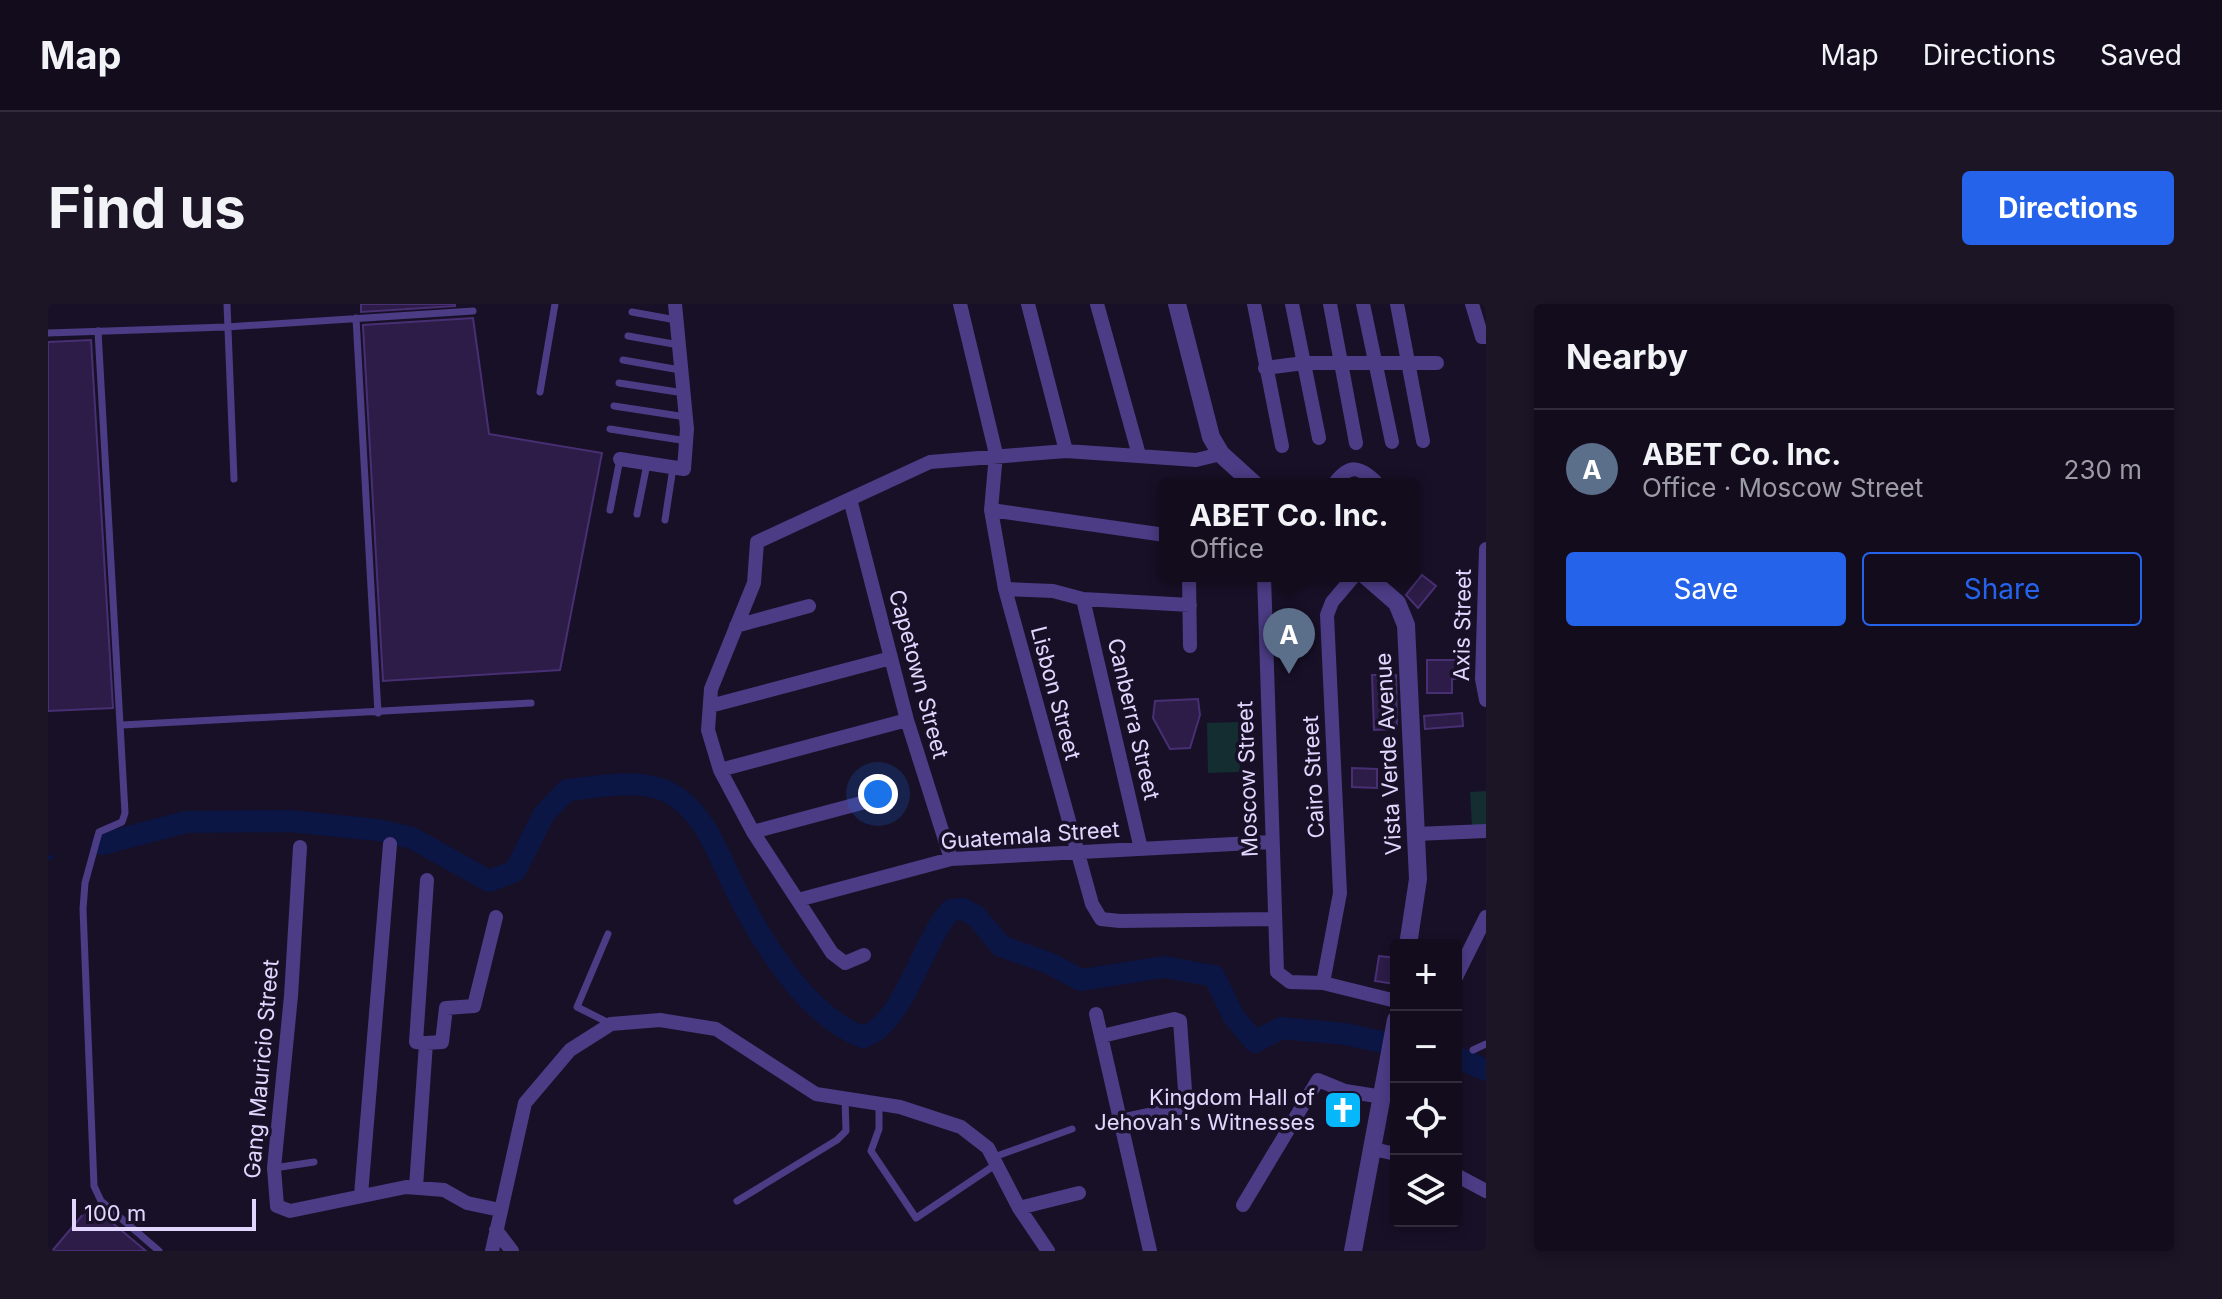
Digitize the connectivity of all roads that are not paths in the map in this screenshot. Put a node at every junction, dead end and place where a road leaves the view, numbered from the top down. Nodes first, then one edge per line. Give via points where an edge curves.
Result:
1 (227, 304) edge
2 (555, 304) edge
3 (675, 304) edge
4 (960, 304) edge
5 (1028, 304) edge
6 (1097, 304) edge
7 (1177, 304) edge
8 (1254, 304) edge
9 (1292, 304) edge
10 (1330, 304) edge
11 (1363, 304) edge
12 (1397, 304) edge
13 (1472, 304) edge
14 (473, 311) dead end
15 (632, 312) dead end
16 (356, 318) junction
17 (676, 320) junction
18 (226, 327) junction
19 (98, 331) junction
20 (48, 333) edge
21 (628, 336) dead end
22 (1486, 337) edge
23 (679, 345) junction
24 (623, 360) dead end
25 (1304, 363) junction
26 (1341, 363) junction
27 (1376, 363) junction
28 (1409, 363) junction
29 (1437, 363) dead end
30 (1265, 368) junction
31 (681, 370) junction
32 (619, 383) dead end
33 (540, 392) dead end
34 (684, 393) junction
35 (614, 406) dead end
36 (686, 417) junction
37 (610, 429) dead end
38 (1319, 438) dead end
39 (687, 441) junction
40 (1423, 441) dead end
41 (1392, 442) dead end
42 (1356, 443) dead end
43 (1282, 446) dead end
44 (1066, 451) junction
45 (996, 454) junction
46 (1221, 454) junction
47 (1139, 455) junction
48 (620, 459) joint
49 (647, 464) junction
50 (673, 468) junction
51 (1247, 478) edge
52 (1339, 478) edge
53 (1372, 478) edge
54 (234, 479) dead end
55 (850, 499) junction
56 (610, 510) dead end
57 (991, 510) junction
58 (637, 514) dead end
59 (665, 520) dead end
60 (1159, 534) edge
61 (1486, 553) edge
62 (1189, 582) edge
63 (1264, 582) edge
64 (1349, 582) edge
65 (1373, 582) edge
66 (1005, 589) junction
67 (1083, 599) junction
68 (1190, 605) junction
69 (809, 606) dead end
70 (736, 626) junction
71 (1485, 626) edge
72 (1190, 646) dead end
73 (891, 658) junction
74 (1485, 698) edge
75 (531, 703) dead end
76 (710, 706) junction
77 (378, 713) junction
78 (907, 720) junction
79 (122, 725) junction
80 (720, 770) junction
81 (869, 801) dead end
82 (1486, 831) edge
83 (753, 832) junction
84 (1416, 834) junction
85 (1271, 842) junction
86 (390, 844) dead end
87 (300, 847) dead end
88 (1141, 849) junction
89 (1078, 854) junction
90 (951, 859) junction
91 (427, 880) dead end
92 (798, 900) junction
93 (496, 917) dead end
94 (1486, 917) edge
95 (1275, 919) junction
96 (608, 934) dead end
97 (1409, 939) edge
98 (864, 955) dead end
99 (1462, 965) edge
100 (1323, 983) junction
101 (1390, 1000) edge
102 (1096, 1014) dead end
103 (611, 1024) junction
104 (1102, 1036) junction
105 (426, 1043) junction
106 (1486, 1044) edge
107 (1473, 1050) dead end
108 (1390, 1057) edge
109 (1383, 1097) junction
110 (845, 1099) junction
111 (879, 1104) junction
112 (1120, 1121) junction
113 (1072, 1129) dead end
114 (1373, 1149) junction
115 (1390, 1153) edge
116 (996, 1160) junction
117 (314, 1162) dead end
118 (274, 1168) junction
119 (1462, 1178) edge
120 (416, 1187) junction
121 (1486, 1191) edge
122 (1079, 1193) dead end
123 (361, 1195) junction
124 (737, 1201) dead end
125 (1243, 1205) dead end
126 (1019, 1208) junction
127 (500, 1210) junction
128 (496, 1230) junction
129 (159, 1251) edge
130 (492, 1251) edge
131 (512, 1251) edge
132 (1048, 1251) edge
133 (1150, 1251) edge
134 (1353, 1251) edge

1 - 18 lane
2 - 33 lane
3 - 17 street
4 - 45 street, Lisbon Street
5 - 44 street
6 - 47 street
7 - 46 street via 1207,427
8 - 30 street
9 - 25 street
10 - 26 street
11 - 27 street
12 - 28 street
13 - 22 street
14 - 16 lane
15 - 17 lane
16 - 18 lane
16 - 77 lane
17 - 23 street
18 - 19 lane
18 - 54 lane
19 - 20 lane
19 - 79 lane
21 - 23 lane
23 - 31 street
24 - 31 lane
25 - 26 street
25 - 30 street
25 - 38 street
26 - 27 street
26 - 42 street
27 - 28 street
27 - 41 street
28 - 29 street
28 - 40 street
30 - 43 street
31 - 34 street
32 - 34 lane
34 - 36 street
35 - 36 lane
36 - 39 street
37 - 39 lane
39 - 50 street via 684,469
44 - 45 street
44 - 47 street
45 - 55 street via 930,462
45 - 57 street, Lisbon Street
46 - 47 street via 1196,460
46 - 51 street
48 - 49 street
48 - 56 lane
49 - 50 street
49 - 58 lane
50 - 59 lane
52 - 53 street via 1352,467
55 - 70 street via 757,542 754,583
55 - 73 street, Capetown Street
57 - 60 street
57 - 66 street, Lisbon Street
61 - 71 street, Axis Street
62 - 68 street
63 - 85 street, Moscow Street
64 - 100 street, Cairo Street via 1327,615 1340,893
65 - 84 street, Vista Verde Avenue via 1397,603 1406,625
66 - 67 street via 1053,591
66 - 89 street, Lisbon Street
67 - 68 street
67 - 88 street, Canberra Street
68 - 72 street
69 - 70 street
70 - 76 street via 711,689
71 - 74 street, Axis Street
73 - 76 street
73 - 78 street, Capetown Street
75 - 77 lane
76 - 80 street via 708,730
77 - 79 lane
78 - 80 street
78 - 90 street, Capetown Street
79 - 129 lane via 125,813 122,822 99,832 83,909 94,1186 101,1201
80 - 83 street
81 - 83 street
82 - 84 street
83 - 92 street
84 - 97 street, Vista Verde Avenue via 1417,892
85 - 88 street, Guatemala Street
85 - 95 street, Moscow Street
86 - 123 street
87 - 118 street, Gang Mauricio Street
88 - 89 street, Guatemala Street
89 - 90 street, Guatemala Street
89 - 95 street, Lisbon Street via 1101,919
90 - 92 street, Guatemala Street
91 - 105 street via 416,1042
92 - 98 street via 837,961 851,963
93 - 105 street via 474,1006 446,1008 442,1042
94 - 99 street
95 - 100 street, Moscow Street via 1281,979
96 - 103 lane via 577,1007
100 - 101 street
102 - 104 street
103 - 110 street via 660,1020 716,1029 816,1094
103 - 127 street via 570,1050 525,1103
104 - 112 street
104 - 112 street via 1180,1021 1186,1104
105 - 120 street
106 - 107 lane
108 - 109 street
109 - 114 street
109 - 125 street via 1318,1080
110 - 111 street
110 - 124 lane via 846,1131 837,1140
111 - 116 street via 961,1127
111 - 116 lane via 879,1129 871,1151 916,1218
112 - 133 street
113 - 116 lane
114 - 115 street
114 - 134 street
116 - 126 street
117 - 118 lane
118 - 123 street, Gang Mauricio Street via 274,1200 283,1211
119 - 121 street
120 - 123 street, Gang Mauricio Street
120 - 127 street, Gang Mauricio Street via 444,1190 467,1203
122 - 126 street
126 - 132 street
127 - 128 street
128 - 130 street
128 - 131 street

